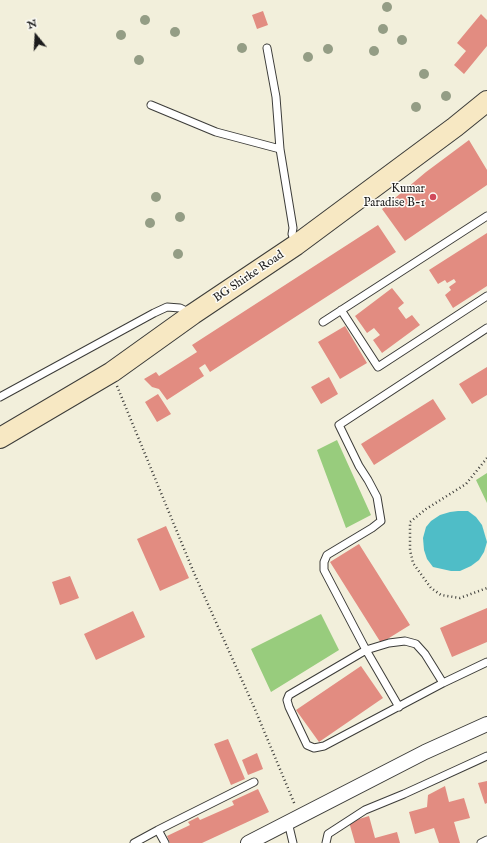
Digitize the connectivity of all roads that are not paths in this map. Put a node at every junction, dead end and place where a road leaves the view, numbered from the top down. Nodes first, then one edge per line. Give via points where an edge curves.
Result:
1 (267, 48) dead end
2 (151, 105) dead end
3 (485, 106) edge
4 (280, 149) junction
5 (487, 216) edge
6 (296, 245) junction
7 (487, 296) edge
8 (341, 310) junction
9 (192, 314) junction
10 (323, 322) dead end
11 (487, 328) edge
12 (0, 397) edge
13 (0, 438) edge
14 (366, 650) junction
15 (487, 662) edge
16 (443, 683) junction
17 (399, 706) junction
18 (487, 724) edge
19 (487, 756) edge
20 (254, 782) dead end
21 (294, 819) junction
22 (158, 830) junction
23 (487, 840) edge
24 (251, 842) edge
25 (134, 843) edge
26 (165, 843) edge
27 (293, 843) edge
28 (326, 843) edge
29 (481, 843) edge

1 - 4 lane via 276,97
2 - 4 lane via 216,132
3 - 6 street, BG Shirke Road
4 - 6 lane via 292,234
5 - 8 lane
6 - 9 street, BG Shirke Road
7 - 8 lane via 378,367
8 - 10 lane
9 - 12 lane via 180,308 167,307
9 - 13 street, BG Shirke Road via 112,372
11 - 14 lane via 339,425 352,454 377,497 381,521 327,555 324,570
14 - 16 lane via 406,640 416,644
14 - 17 lane
14 - 17 lane via 289,695 289,707 306,745 314,748 324,746
15 - 16 lane
16 - 17 lane
18 - 21 street via 425,752
19 - 28 lane via 365,810 328,834
20 - 22 lane
21 - 24 street
21 - 27 lane
22 - 25 lane
22 - 26 lane
23 - 29 lane

